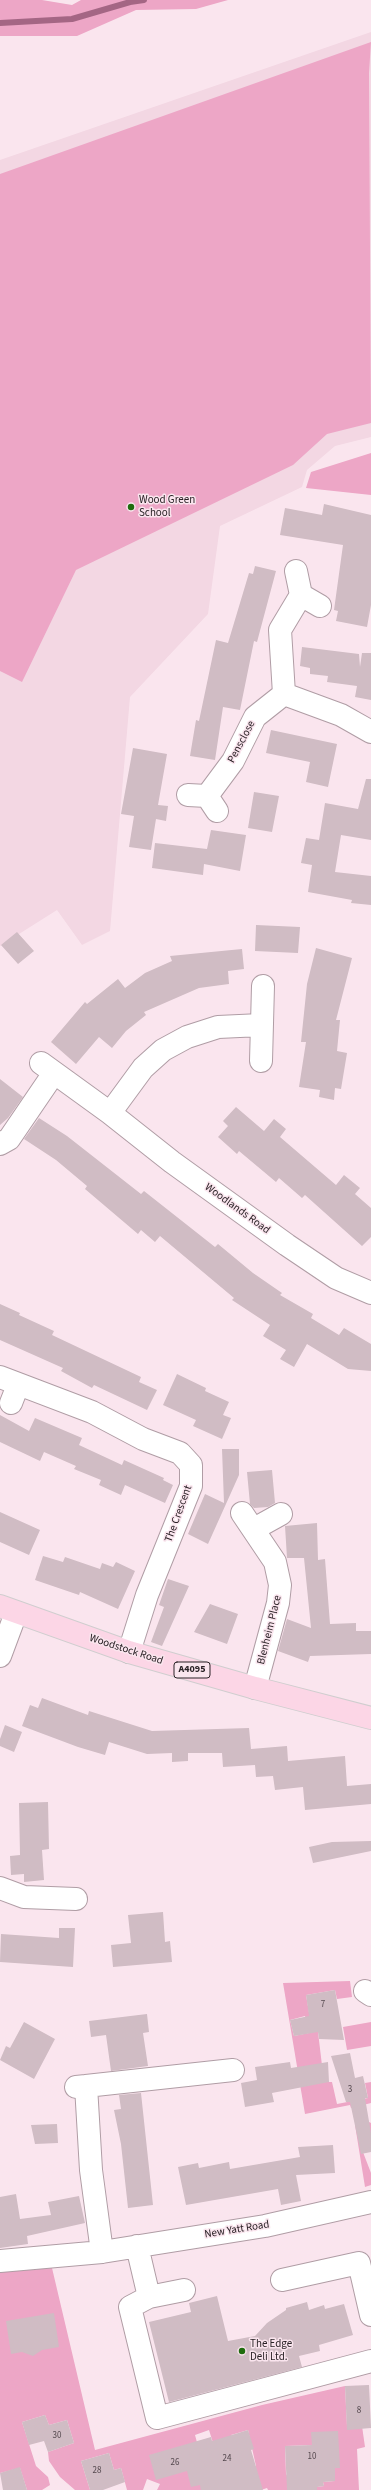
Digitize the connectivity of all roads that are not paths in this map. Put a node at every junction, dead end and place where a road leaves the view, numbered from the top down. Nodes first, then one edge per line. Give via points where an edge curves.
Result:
1 (296, 571) dead end
2 (301, 595) junction
3 (320, 606) dead end
4 (284, 694) junction
5 (371, 732) edge
6 (204, 801) dead end
7 (263, 986) dead end
8 (261, 1025) junction
9 (261, 1062) dead end
10 (110, 1113) junction
11 (0, 1144) edge
12 (371, 1293) edge
13 (10, 1388) edge
14 (281, 1514) dead end
15 (8, 1609) edge
16 (130, 1652) junction
17 (0, 1656) edge
18 (255, 1688) junction
19 (371, 1718) edge
20 (0, 1888) edge
21 (76, 1899) dead end
22 (233, 2070) dead end
23 (371, 2202) edge
24 (138, 2246) junction
25 (102, 2252) junction
26 (0, 2261) edge
27 (282, 2280) dead end
28 (184, 2290) dead end
29 (149, 2297) junction
30 (371, 2315) edge
31 (371, 2361) edge

1 - 2 street
2 - 3 street
2 - 4 street via 280,630
4 - 5 street via 341,715
4 - 6 street, Pensclose via 255,717 233,761
7 - 8 street
8 - 9 street
8 - 10 street via 218,1027 186,1037 163,1050 143,1068
10 - 11 street, Woodlands Road via 48,1068 9,1138
10 - 12 street, Woodlands Road via 172,1162 287,1245 336,1278
13 - 16 street, The Crescent via 92,1412 143,1439 180,1453 191,1465 191,1486 147,1595
14 - 18 street, Blenheim Place via 248,1521 275,1562 280,1585 278,1603
15 - 16 main road, Woodstock Road / A4095
15 - 17 street
16 - 18 main road, Woodstock Road / A4095
18 - 19 main road, Woodstock Road / A4095
20 - 21 street via 24,1897
22 - 25 street via 81,2086
23 - 24 street, New Yatt Road via 265,2226
24 - 25 street, New Yatt Road
24 - 29 street
25 - 26 street, New Yatt Road
27 - 30 street via 359,2263
28 - 29 street
29 - 31 street via 130,2307 157,2418

